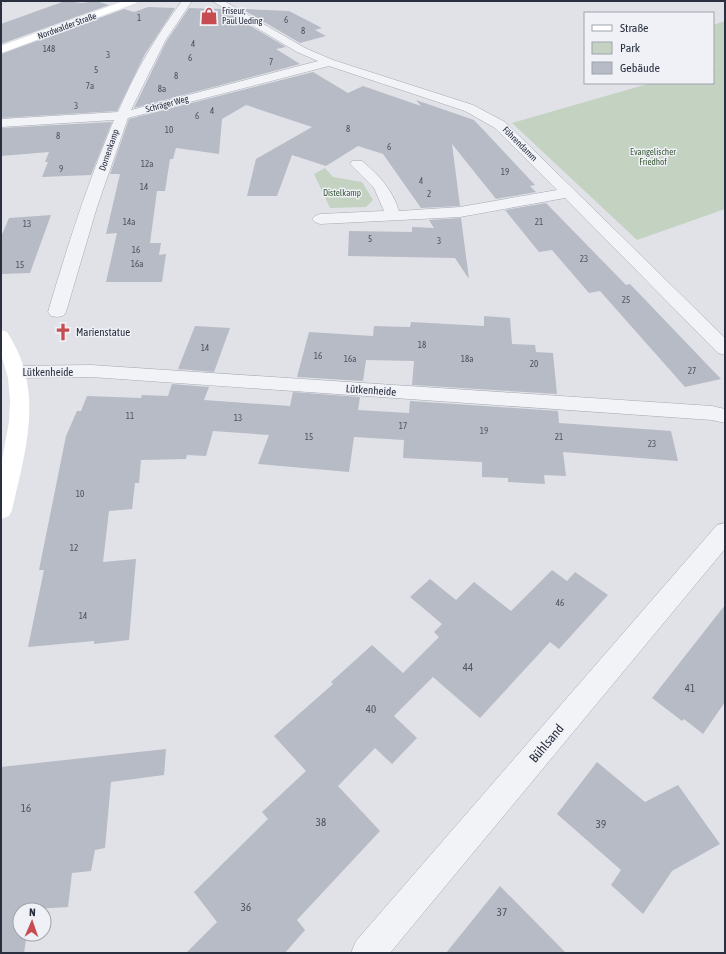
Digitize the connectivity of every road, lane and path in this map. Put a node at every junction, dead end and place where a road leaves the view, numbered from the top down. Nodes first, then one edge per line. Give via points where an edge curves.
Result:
1 (133, 1) edge
2 (187, 1) edge
3 (217, 1) edge
4 (1, 50) edge
5 (329, 62) junction
6 (121, 116) junction
7 (1, 123) edge
8 (356, 164) dead end
9 (568, 193) junction
10 (392, 214) junction
11 (320, 219) dead end
12 (57, 312) dead end
13 (1, 336) edge
14 (725, 349) edge
15 (17, 372) junction
16 (725, 416) edge
17 (1, 510) edge
18 (725, 532) edge
19 (368, 953) edge

1 - 4 main road, Nordwalder Straße
2 - 6 street, Dornenkamp via 149,56
3 - 5 street, Föhrendamm via 301,50
5 - 6 street, Schräger Weg
5 - 9 street, Föhrendamm via 469,108 494,121
6 - 7 street, Schräger Weg
6 - 12 street, Dornenkamp via 75,248
8 - 10 street via 375,179 388,197
9 - 10 street via 460,212
9 - 14 street, Föhrendamm
10 - 11 street
13 - 15 main road
15 - 16 street, Lütkenheide via 91,371 712,413
15 - 17 main road via 21,393 19,431
18 - 19 street, Bühlsand

